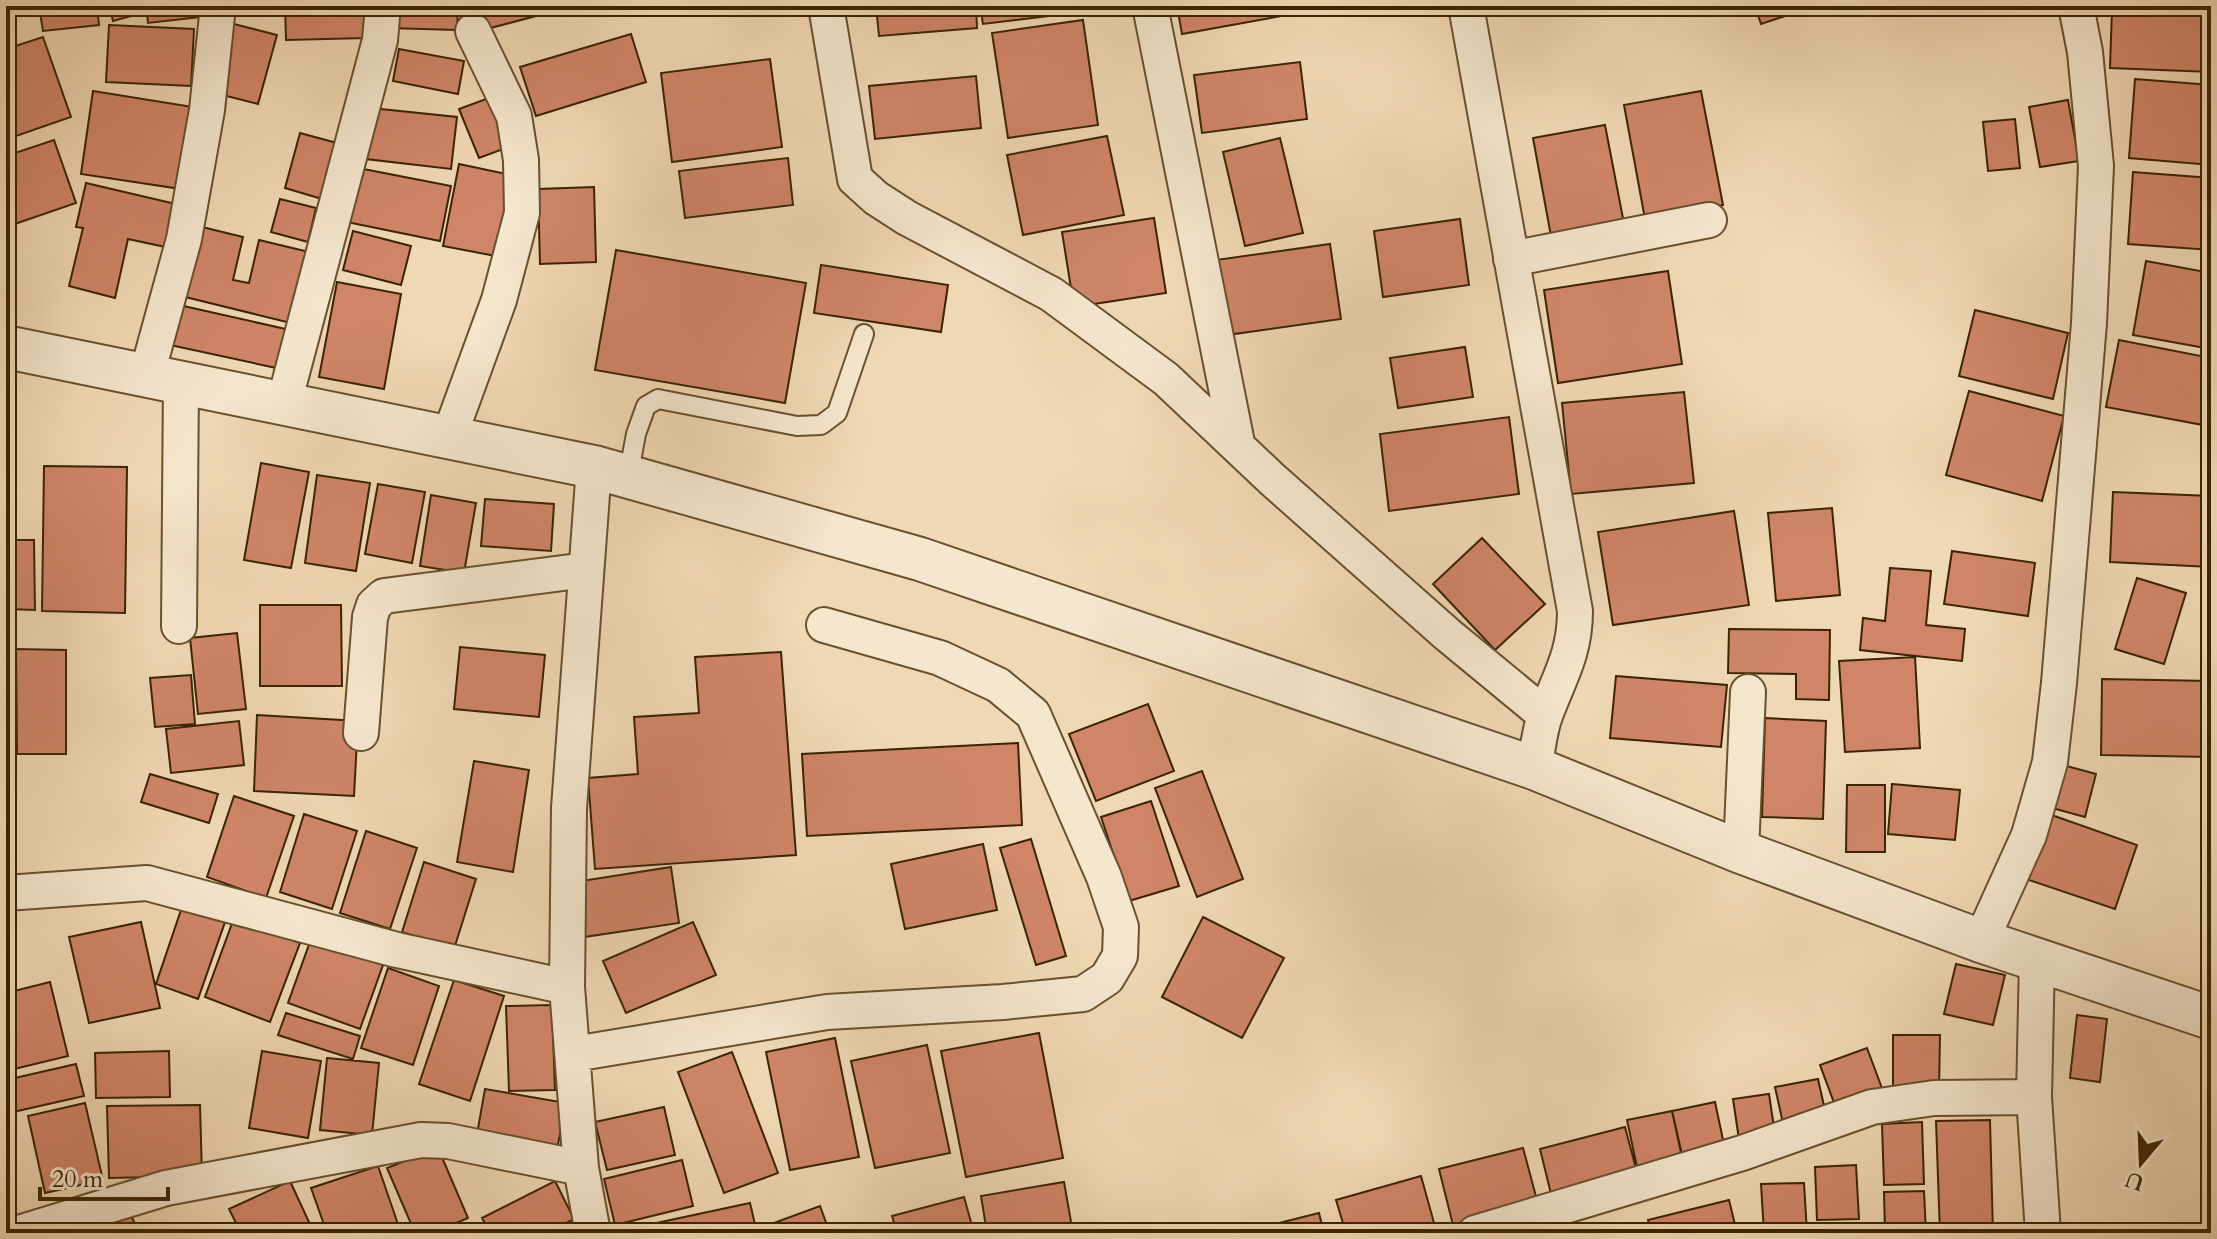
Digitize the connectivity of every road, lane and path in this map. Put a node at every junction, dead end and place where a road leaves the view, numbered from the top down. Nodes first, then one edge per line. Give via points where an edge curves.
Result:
1 (218, 6) edge
2 (383, 6) edge
3 (826, 6) edge
4 (1150, 6) edge
5 (1466, 6) edge
6 (2076, 6) edge
7 (473, 31) dead end
8 (1709, 220) dead end
9 (1511, 259) junction
10 (864, 334) dead end
11 (6, 347) edge
12 (164, 378) junction
13 (284, 403) junction
14 (449, 437) junction
15 (1237, 443) junction
16 (611, 472) junction
17 (586, 570) junction
18 (824, 625) dead end
19 (179, 626) dead end
20 (1748, 692) dead end
21 (1545, 715) junction
22 (361, 733) dead end
23 (1534, 768) junction
24 (1741, 852) junction
25 (6, 893) edge
26 (1981, 941) junction
27 (2037, 959) junction
28 (567, 987) junction
29 (2211, 1018) edge
30 (574, 1054) junction
31 (2034, 1097) junction
32 (581, 1168) junction
33 (19, 1233) edge
34 (593, 1233) edge
35 (1475, 1233) edge
36 (2043, 1233) edge

1 - 12 street via 207,110
2 - 13 street via 380,40
3 - 15 street via 855,179 907,218 1051,294 1166,379
4 - 15 street
5 - 9 street
6 - 26 street via 2096,166 2089,323 2059,683 2050,762 2029,835
7 - 14 street via 514,116 522,213 499,300
8 - 9 street
9 - 21 street via 1575,611 1565,670
10 - 16 lane via 837,413 821,425 797,426 658,399 646,406 636,434
11 - 12 street
12 - 13 street
12 - 19 street
13 - 14 street
14 - 16 street
15 - 21 street via 1448,635
16 - 17 street
16 - 23 street via 920,559
17 - 22 street via 384,596 370,617
17 - 28 street via 569,808
18 - 30 street via 940,658 998,685 1033,714 1104,877 1121,927 1120,956 1107,978 1083,994 827,1012
20 - 24 street
21 - 23 street
23 - 24 street
24 - 26 street
25 - 28 street via 147,883 397,950
26 - 27 street
27 - 29 street
27 - 31 street
28 - 30 street
30 - 32 street
31 - 35 street via 1934,1098 1872,1107 1742,1153
31 - 36 street
32 - 33 street via 421,1140 166,1188
32 - 34 street

